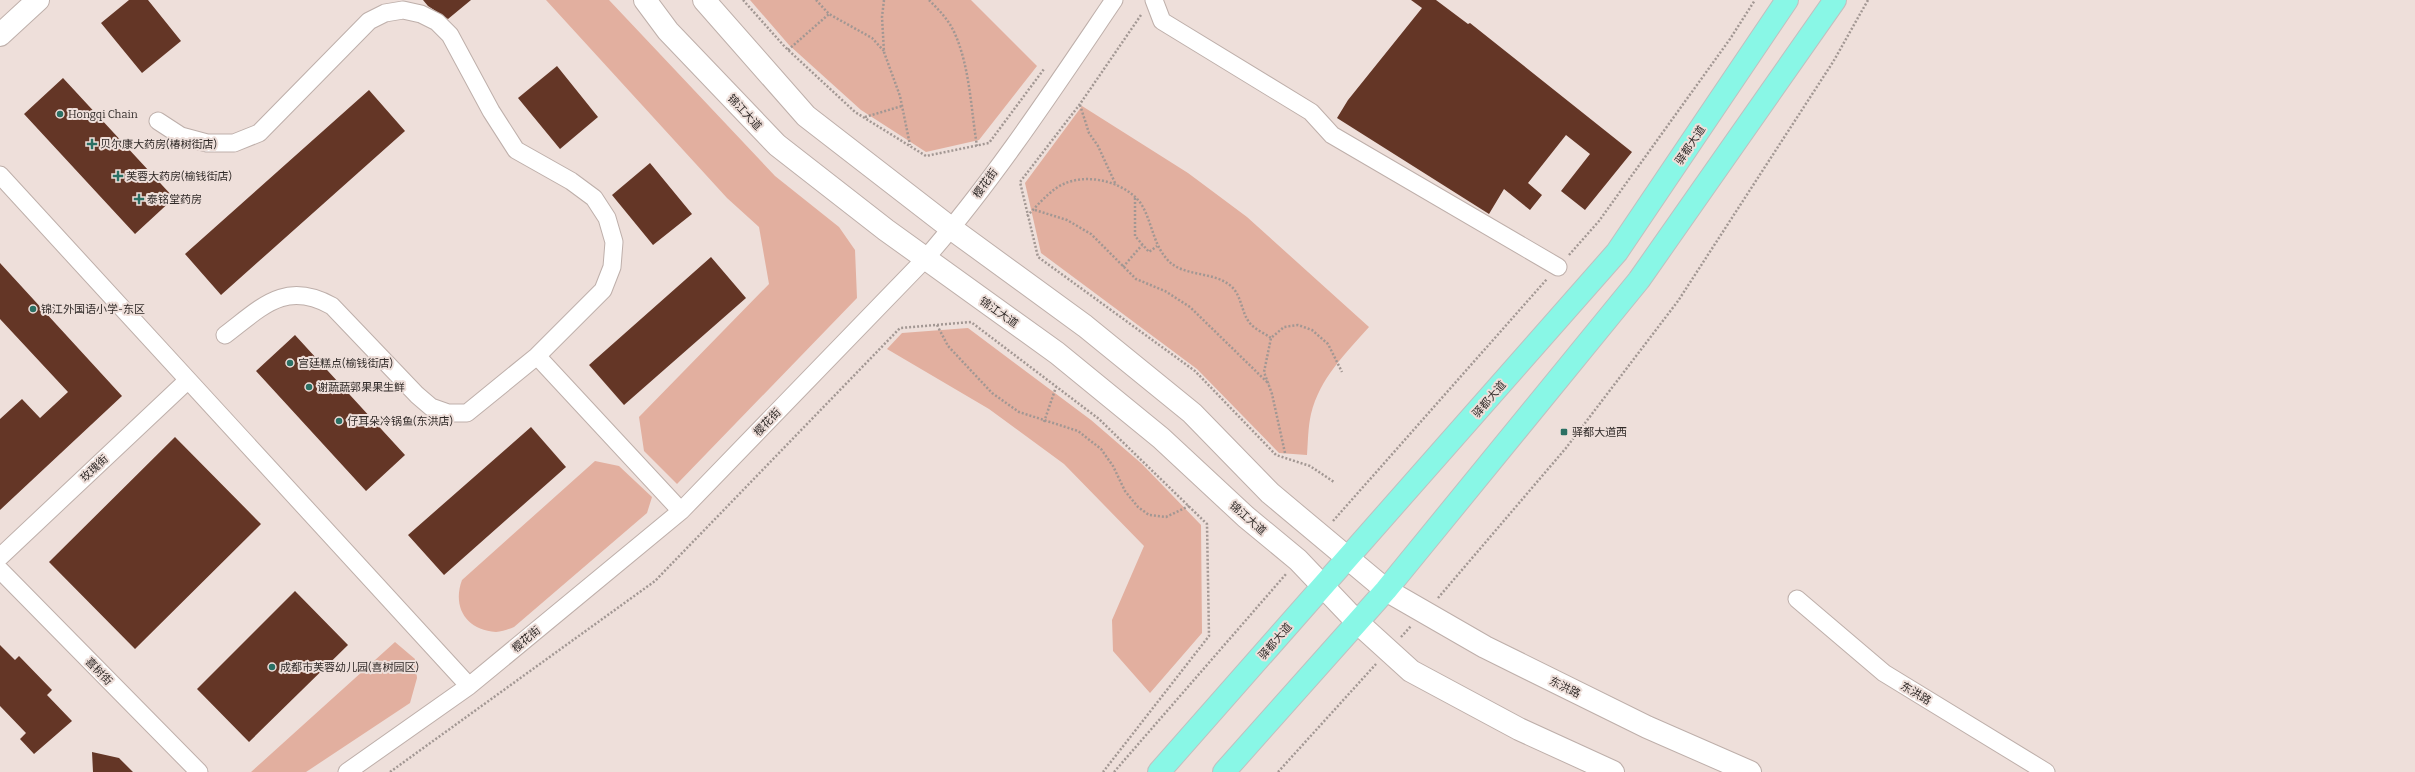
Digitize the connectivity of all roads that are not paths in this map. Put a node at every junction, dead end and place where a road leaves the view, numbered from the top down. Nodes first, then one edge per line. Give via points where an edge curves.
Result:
1 (38, 0) edge
2 (645, 0) edge
3 (704, 0) edge
4 (1114, 0) edge
5 (1154, 0) edge
6 (1787, 0) edge
7 (1835, 0) edge
8 (0, 35) edge
9 (158, 121) dead end
10 (0, 175) edge
11 (952, 229) junction
12 (925, 259) junction
13 (1558, 267) road end
14 (225, 335) dead end
15 (537, 356) junction
16 (188, 380) junction
17 (681, 511) junction
18 (0, 557) edge
19 (1346, 558) junction
20 (0, 570) edge
21 (1324, 586) junction
22 (1386, 590) junction
23 (1797, 599) dead end
24 (1357, 622) junction
25 (469, 686) junction
26 (200, 772) edge
27 (347, 772) edge
28 (1159, 772) edge
29 (1224, 772) edge
30 (1613, 772) edge
31 (1750, 772) edge
32 (2046, 772) edge

1 - 8 main road
2 - 12 main road, 锦江大道 via 668,30 777,145
3 - 11 main road via 806,116
4 - 11 street, 樱花街
5 - 13 street via 1162,21 1311,112 1332,135
6 - 19 main road, 驿都大道 via 1617,252 1394,507
7 - 22 main road via 1639,280
9 - 15 street via 181,136 207,143 234,142 260,133 369,21 385,13 403,10 421,14 437,22 450,35 491,111 516,150 571,180 594,198 607,218 614,242 612,267 603,290
10 - 16 street
11 - 12 street, 樱花街
11 - 19 main road via 1085,326 1192,413 1270,494
12 - 17 street, 樱花街
12 - 21 main road, 锦江大道 via 1058,353 1161,438
14 - 15 street via 272,300 300,294 317,298 332,306 417,395 431,407 448,413 467,413
15 - 17 street
16 - 18 street, 玫瑰街
16 - 25 street
17 - 25 street, 樱花街
19 - 21 main road, 驿都大道
19 - 22 main road
20 - 26 street, 喜树街
21 - 24 main road, 锦江大道
21 - 28 main road, 驿都大道
22 - 24 main road
22 - 31 main road, 东洪路 via 1485,648 1647,727
23 - 32 street, 东洪路 via 1884,673
24 - 29 main road
24 - 30 main road via 1411,671 1519,729
25 - 27 street, 樱花街

